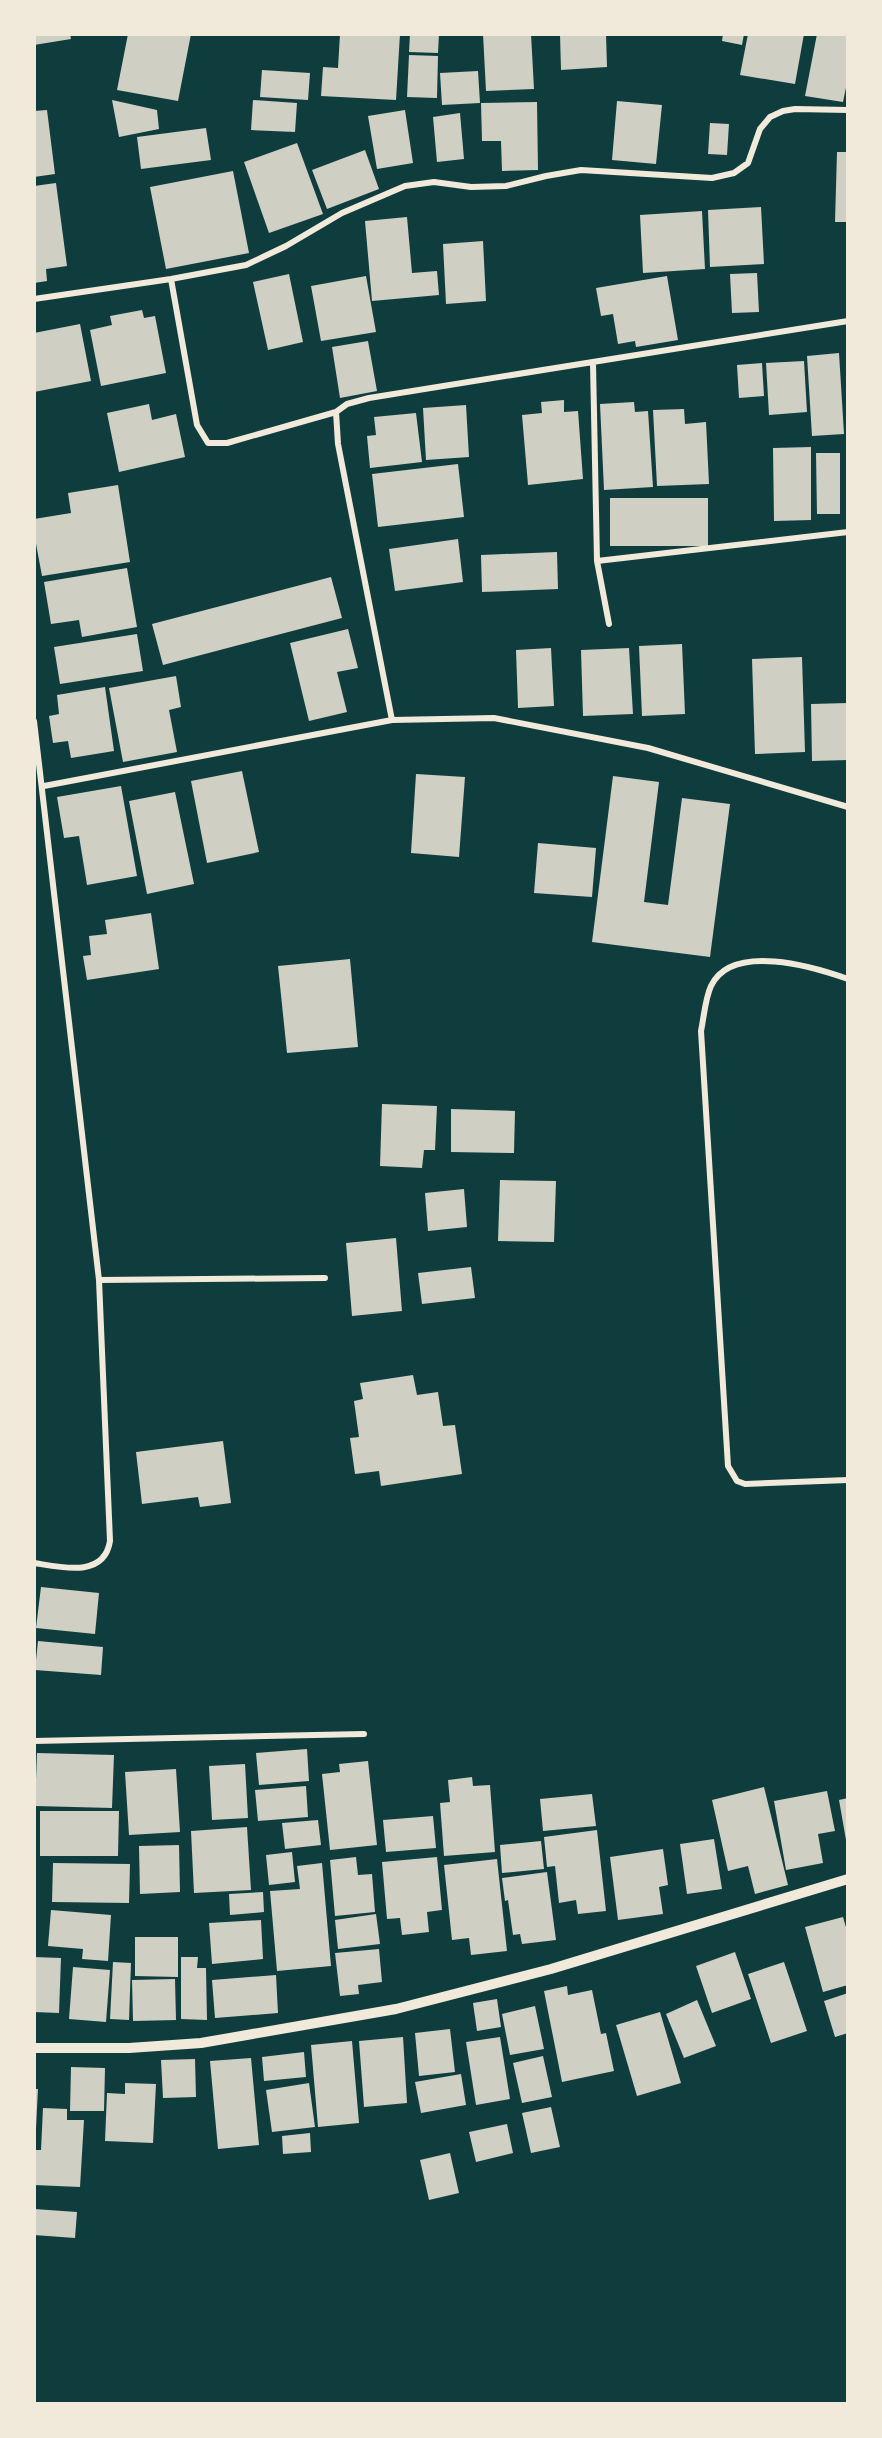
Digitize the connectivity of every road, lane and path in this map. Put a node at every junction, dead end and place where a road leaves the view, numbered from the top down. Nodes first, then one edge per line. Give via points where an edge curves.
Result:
1 (848, 110) edge
2 (171, 279) junction
3 (34, 299) edge
4 (848, 321) edge
5 (593, 363) junction
6 (336, 412) junction
7 (848, 532) edge
8 (597, 561) junction
9 (609, 624) dead end
10 (392, 720) junction
11 (34, 722) edge
12 (44, 786) junction
13 (848, 807) edge
14 (848, 979) edge
15 (325, 1278) dead end
16 (99, 1280) junction
17 (848, 1480) edge
18 (34, 1563) edge
19 (364, 1734) dead end
20 (34, 1741) edge
21 (848, 1880) edge
22 (34, 2048) edge

1 - 2 street via 795,109 770,117 760,129 748,163 734,173 712,178 581,170 506,186 434,182 405,186 342,213 246,265
2 - 3 street
2 - 6 street via 197,425 208,443 227,443
4 - 5 street
5 - 6 street via 369,398 347,404
5 - 8 street
6 - 10 street via 338,444
7 - 8 street
8 - 9 street
10 - 12 street
10 - 13 street via 494,718 648,748
11 - 12 street
12 - 16 street
14 - 17 street via 809,966 746,962 728,969 711,986 701,1031 728,1466 737,1481 745,1484
15 - 16 street
16 - 18 street via 109,1547 102,1560 86,1568
19 - 20 street
21 - 22 street via 551,1969 396,2009 201,2043

